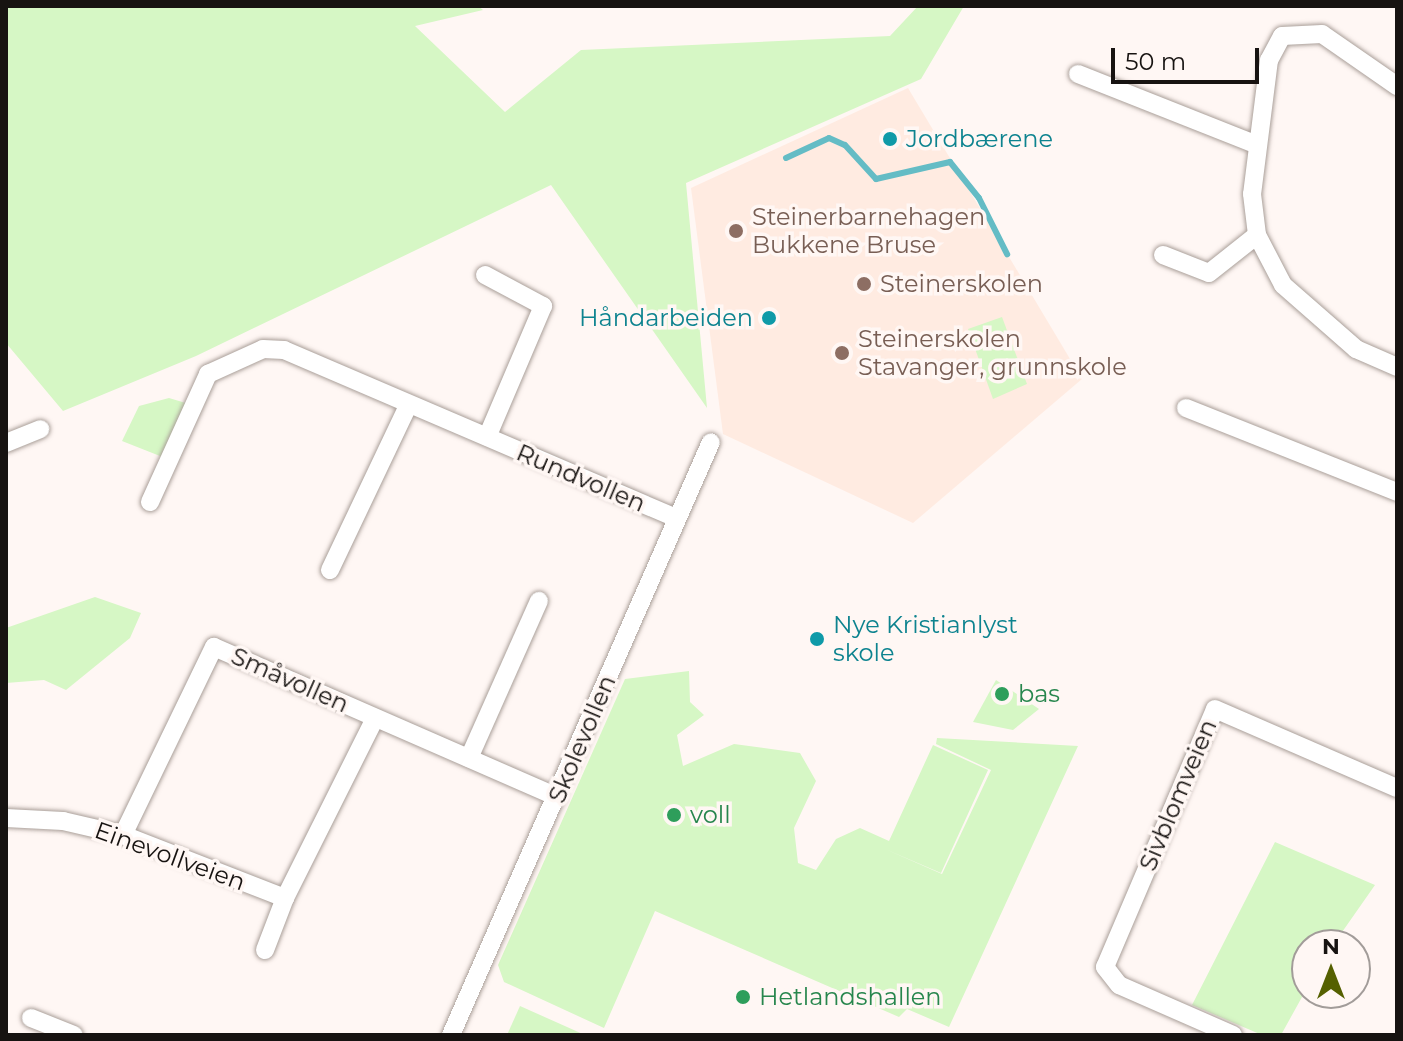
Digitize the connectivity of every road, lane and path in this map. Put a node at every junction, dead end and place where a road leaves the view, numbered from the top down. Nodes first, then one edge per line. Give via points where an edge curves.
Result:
1 (1078, 74) dead end
2 (1397, 86) edge
3 (1255, 144) junction
4 (1257, 235) junction
5 (1163, 255) dead end
6 (485, 275) dead end
7 (1397, 367) edge
8 (408, 406) junction
9 (1186, 408) dead end
10 (40, 429) dead end
11 (487, 437) junction
12 (711, 442) dead end
13 (6, 443) edge
14 (1397, 492) edge
15 (150, 502) dead end
16 (676, 518) junction
17 (330, 570) dead end
18 (539, 601) dead end
19 (375, 718) junction
20 (469, 758) junction
21 (1397, 788) edge
22 (557, 797) junction
23 (6, 818) edge
24 (123, 835) junction
25 (285, 898) junction
26 (265, 950) dead end
27 (31, 1018) dead end
28 (74, 1035) edge
29 (451, 1035) edge
30 (1233, 1035) edge

1 - 3 street
2 - 3 street via 1322,34 1282,36 1269,60
3 - 4 street
4 - 5 street via 1209,273
4 - 7 street via 1305,308 1356,349
6 - 11 street, Rundvollen via 543,306
8 - 11 street, Rundvollen
8 - 15 street, Rundvollen via 284,350 240,357 208,374
8 - 17 street
9 - 14 street
10 - 13 street
11 - 16 street, Rundvollen
12 - 16 street, Skolevollen
16 - 22 street, Skolevollen
18 - 20 street
19 - 20 street, Småvollen
19 - 24 street, Småvollen via 214,647
19 - 25 street
20 - 22 street, Småvollen
21 - 30 street, Sivblomveien via 1215,709 1119,927 1106,976
22 - 29 street, Skolevollen
23 - 24 street, Einevollveien via 63,821
24 - 25 street, Einevollveien
25 - 26 street
27 - 28 street

